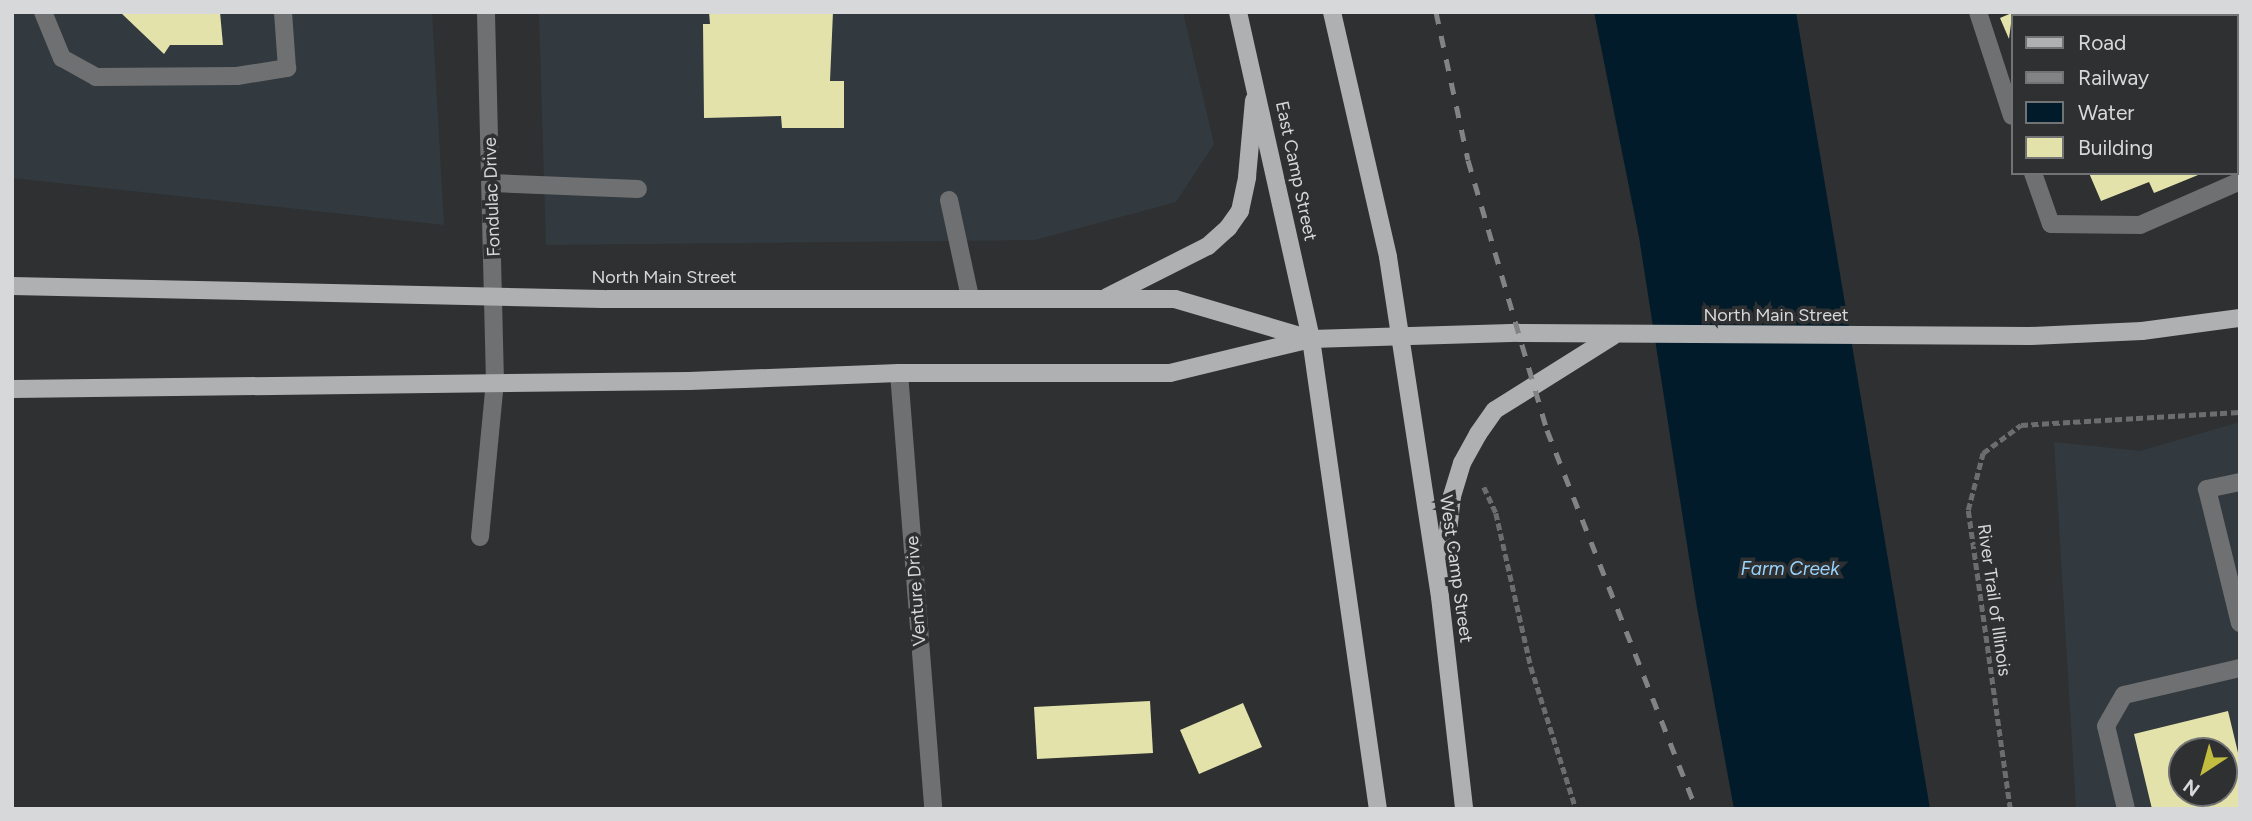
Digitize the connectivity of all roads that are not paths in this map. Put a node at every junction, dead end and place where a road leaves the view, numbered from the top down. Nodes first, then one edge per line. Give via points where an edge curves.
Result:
1 (43, 12) edge
2 (283, 12) edge
3 (486, 12) edge
4 (1238, 12) edge
5 (1332, 12) edge
6 (1978, 12) edge
7 (1255, 79) junction
8 (2010, 110) edge
9 (2034, 175) edge
10 (2240, 181) edge
11 (492, 183) junction
12 (638, 189) dead end
13 (949, 200) dead end
14 (12, 286) edge
15 (496, 296) junction
16 (970, 297) junction
17 (1105, 298) junction
18 (2240, 318) edge
19 (1612, 336) junction
20 (1399, 337) junction
21 (1311, 339) junction
22 (900, 373) junction
23 (495, 382) junction
24 (12, 389) edge
25 (2240, 482) edge
26 (480, 537) dead end
27 (1440, 597) junction
28 (2240, 623) edge
29 (2240, 668) edge
30 (933, 809) edge
31 (1378, 809) edge
32 (1464, 809) edge
33 (2126, 809) edge

1 - 2 street via 62,58 96,77 237,76 287,68 288,30
3 - 11 street, Fondulac Drive
4 - 7 main road, East Camp Street
5 - 20 main road via 1388,257
6 - 8 street
7 - 17 main road via 1240,211 1208,246
7 - 21 main road, East Camp Street
9 - 10 street via 2051,224 2140,226
11 - 12 street
11 - 15 street, Fondulac Drive
13 - 16 street
14 - 15 main road, North Main Street
15 - 16 main road, North Main Street
15 - 23 street, Fondulac Drive
16 - 17 main road, North Main Street
17 - 21 main road, North Main Street via 1175,299
18 - 19 main road, North Main Street via 2142,331
19 - 20 main road, North Main Street
19 - 27 main road via 1495,410 1478,434 1462,463 1452,496
20 - 21 main road, North Main Street
20 - 27 main road, West Camp Street
21 - 22 main road, North Main Street via 1170,373
21 - 31 main road
22 - 23 main road, North Main Street
22 - 30 street, Venture Drive
23 - 24 main road, North Main Street
23 - 26 street, Fondulac Drive
25 - 28 street via 2207,489
27 - 32 main road, West Camp Street
29 - 33 street via 2124,695 2106,726

